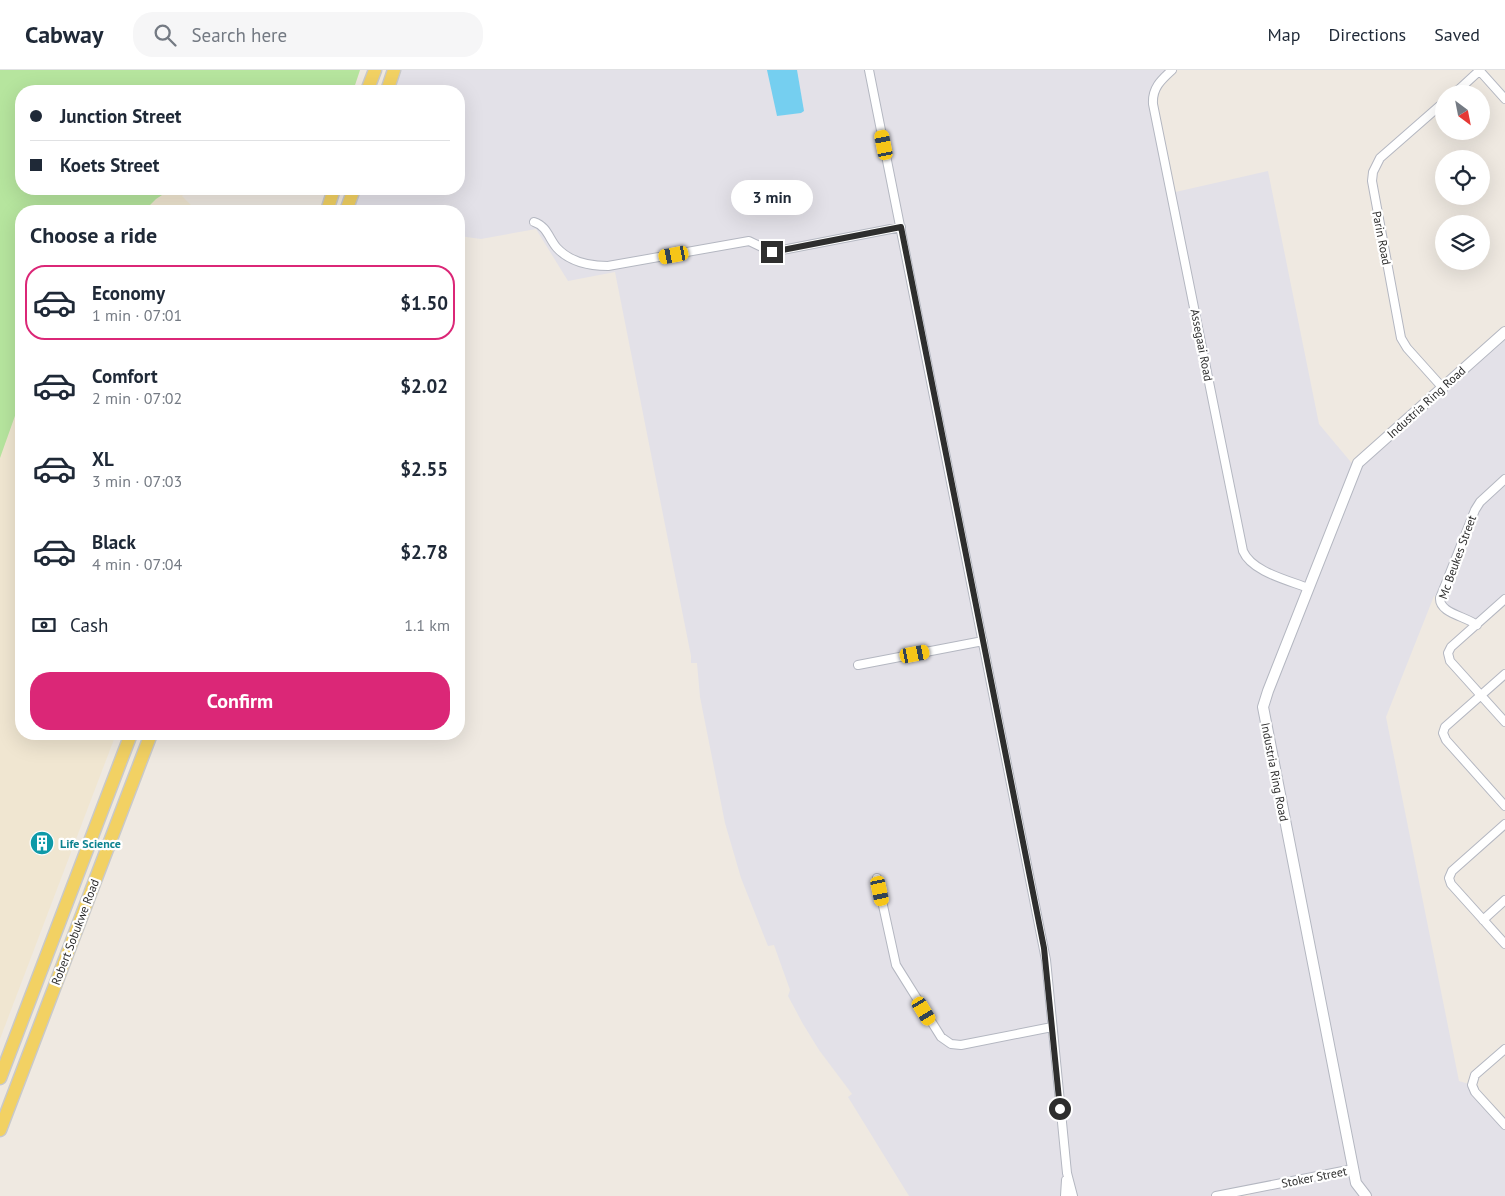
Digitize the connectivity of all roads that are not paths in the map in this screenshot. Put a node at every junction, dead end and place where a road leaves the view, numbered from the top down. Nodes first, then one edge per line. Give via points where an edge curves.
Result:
1 (375, 70) edge
2 (394, 70) edge
3 (869, 70) edge
4 (1172, 70) edge
5 (1480, 70) edge
6 (369, 85) edge
7 (389, 85) edge
8 (1464, 85) edge
9 (1505, 99) edge
10 (1435, 110) edge
11 (534, 222) dead end
12 (901, 227) junction
13 (1505, 332) edge
14 (1442, 387) junction
15 (1505, 479) edge
16 (1308, 588) junction
17 (1505, 599) edge
18 (1476, 625) junction
19 (983, 641) junction
20 (858, 665) dead end
21 (1505, 674) edge
22 (1481, 695) junction
23 (1505, 722) edge
24 (129, 740) edge
25 (149, 740) edge
26 (1505, 806) edge
27 (1505, 824) edge
28 (878, 878) dead end
29 (1505, 900) edge
30 (1483, 920) junction
31 (1505, 944) edge
32 (1052, 1027) junction
33 (1505, 1049) edge
34 (0, 1078) edge
35 (1505, 1125) edge
36 (0, 1130) edge
37 (1353, 1169) junction
38 (1067, 1173) junction
39 (1065, 1196) edge
40 (1073, 1196) edge
41 (1216, 1196) edge
42 (1366, 1196) edge

1 - 6 main road
2 - 7 main road
3 - 12 street
4 - 16 street, Assegaai Road via 1156,87 1154,104 1243,551 1255,566
5 - 8 street
5 - 9 street
10 - 14 street, Parin Road via 1380,158 1372,181 1401,338
11 - 12 street via 542,226 565,255 597,266 625,264 749,241 772,252
12 - 19 street
13 - 14 street, Industria Ring Road
14 - 16 street, Industria Ring Road via 1358,463
15 - 18 street, Mc Beukes Street via 1475,510 1440,598 1444,609 1470,619
16 - 37 street, Industria Ring Road via 1263,711
17 - 18 street
18 - 22 street via 1451,647 1448,654 1450,661
19 - 20 street
19 - 32 street via 1046,960
21 - 22 street
22 - 23 street
22 - 26 street via 1446,727 1444,736
24 - 34 main road, Robert Sobukwe Road
25 - 36 main road, Robert Sobukwe Road
27 - 30 street via 1452,871 1449,878
28 - 32 street via 896,965 941,1038 961,1045
29 - 30 street
30 - 31 street
32 - 38 street
33 - 35 street via 1476,1075 1472,1083 1475,1092
37 - 41 street, Stoker Street
37 - 42 street, Industria Ring Road via 1356,1183
38 - 39 street
38 - 40 street

